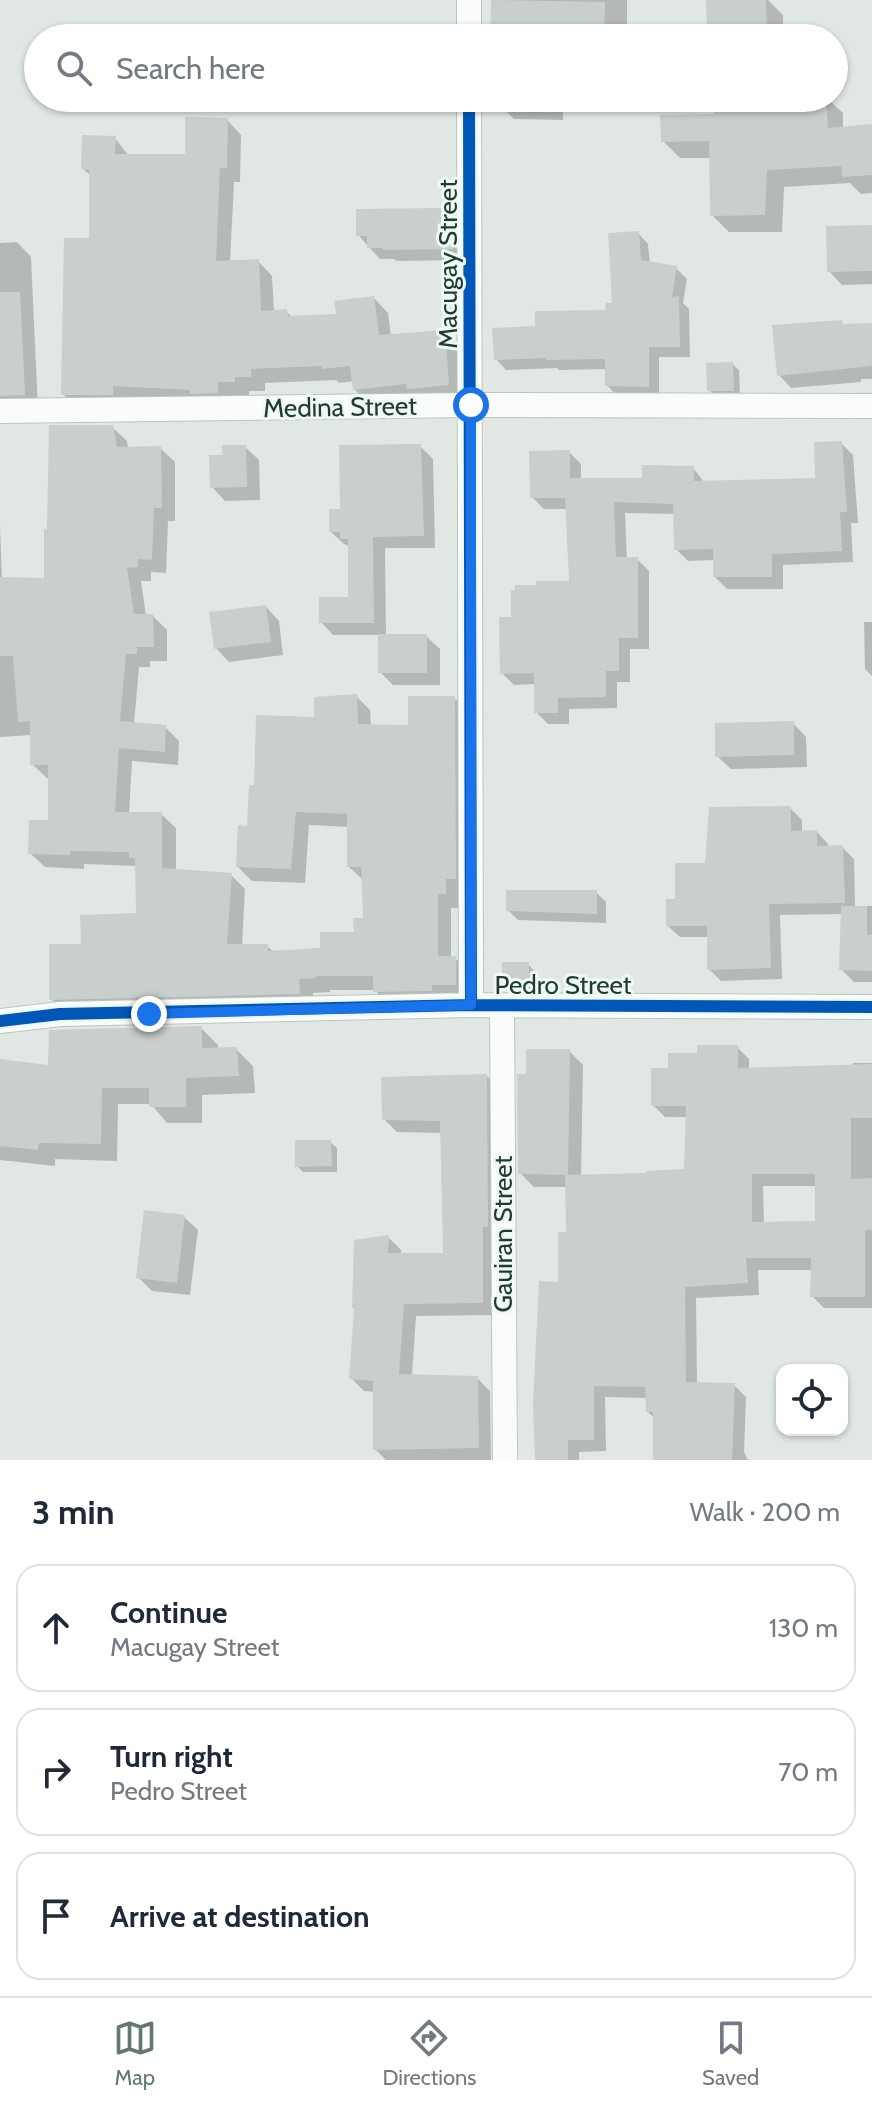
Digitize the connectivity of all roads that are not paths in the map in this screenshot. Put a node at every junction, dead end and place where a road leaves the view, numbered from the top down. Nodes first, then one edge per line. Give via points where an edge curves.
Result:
1 (469, 0) edge
2 (469, 24) edge
3 (469, 112) edge
4 (471, 405) junction
5 (872, 406) edge
6 (0, 411) edge
7 (471, 1005) junction
8 (502, 1007) junction
9 (872, 1007) edge
10 (7, 1020) edge
11 (505, 1460) edge

1 - 2 street
3 - 4 street, Macugay Street
4 - 5 street, Medina Street
4 - 6 street, Medina Street
4 - 7 street, Macugay Street
7 - 8 street, Pedro Street
7 - 10 street, Pedro Street via 60,1014
8 - 9 street, Pedro Street
8 - 11 street, Gauiran Street

